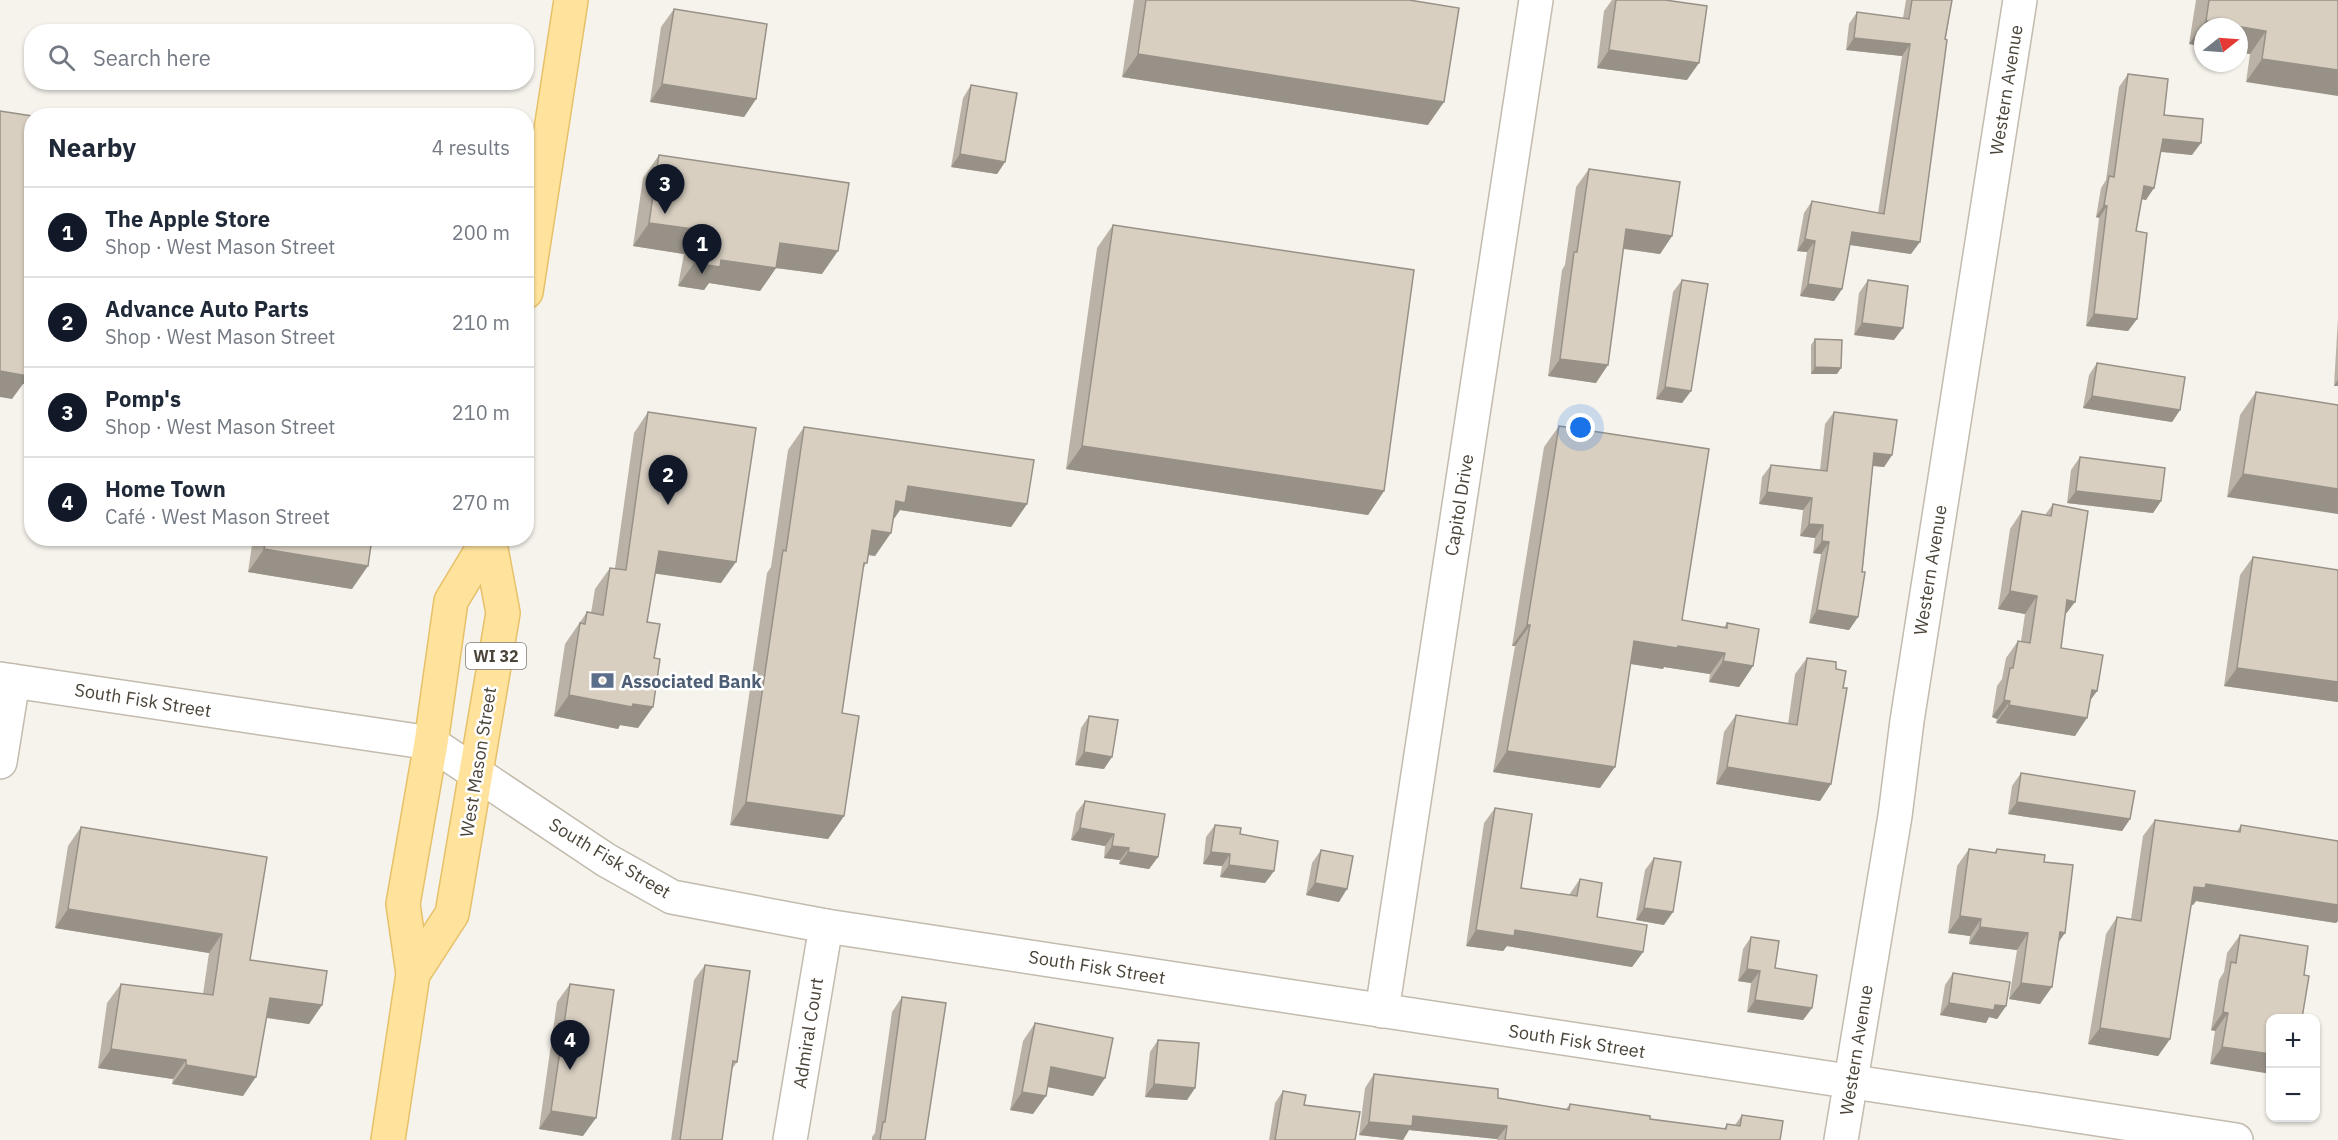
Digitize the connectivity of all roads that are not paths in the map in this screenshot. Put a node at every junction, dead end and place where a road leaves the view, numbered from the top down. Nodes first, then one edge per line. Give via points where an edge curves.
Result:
1 (571, 0) edge
2 (1536, 0) edge
3 (2020, 0) edge
4 (534, 240) edge
5 (484, 546) edge
6 (490, 546) edge
7 (6, 680) edge
8 (431, 743) junction
9 (0, 762) edge
10 (476, 774) junction
11 (826, 926) junction
12 (413, 974) junction
13 (1382, 1011) junction
14 (1850, 1083) junction
15 (388, 1140) edge
16 (790, 1140) edge
17 (1841, 1140) edge
18 (2236, 1140) edge

1 - 4 main road
2 - 13 street, Capitol Drive
3 - 14 street, Western Avenue
5 - 8 main road, West Mason Street / WI 32 via 451,601
6 - 10 main road, West Mason Street / WI 32 via 503,613
7 - 8 street, South Fisk Street
7 - 9 street
8 - 10 street, South Fisk Street
8 - 12 main road, West Mason Street / WI 32 via 403,904
10 - 11 street, South Fisk Street via 606,860 672,897
10 - 12 main road, West Mason Street / WI 32 via 452,914
11 - 13 street, South Fisk Street
11 - 16 street, Admiral Court
12 - 15 main road, West Mason Street / WI 32
13 - 14 street, South Fisk Street
14 - 17 street, Western Avenue
14 - 18 street, South Fisk Street

